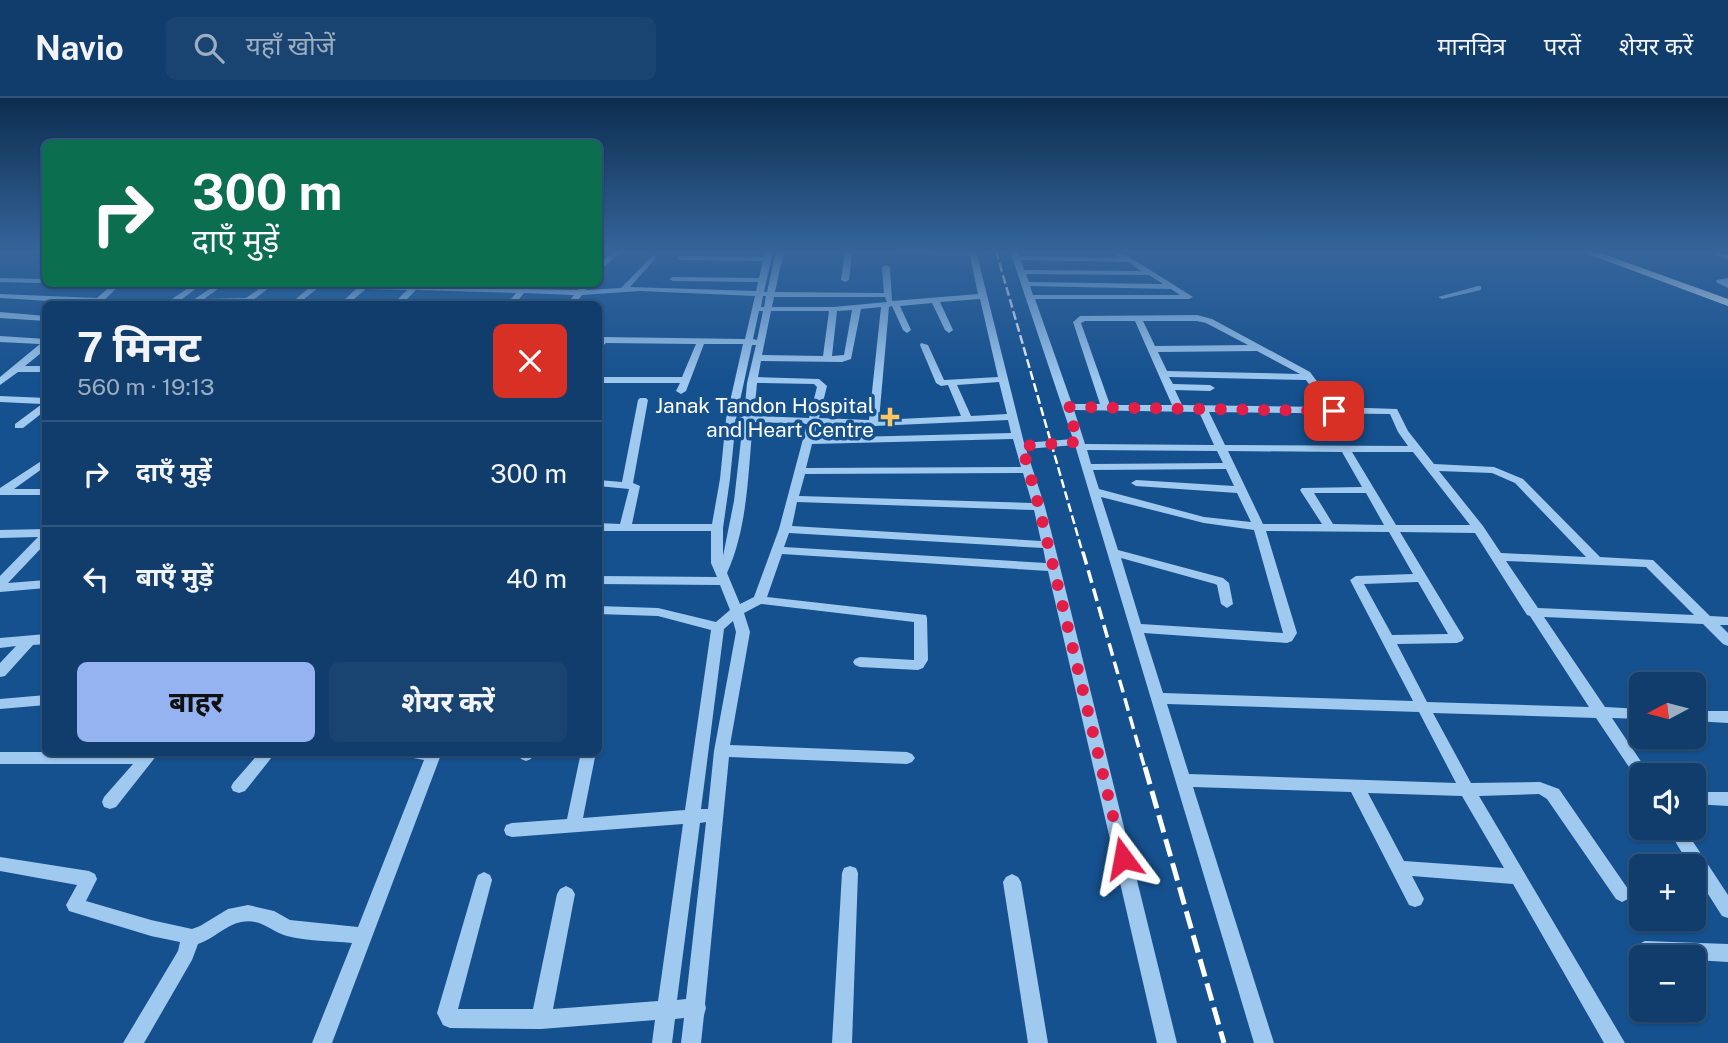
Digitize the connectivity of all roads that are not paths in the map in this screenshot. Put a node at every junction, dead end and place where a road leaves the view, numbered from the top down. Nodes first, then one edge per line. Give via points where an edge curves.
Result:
1 (765, 295) edge
2 (782, 295) edge
3 (889, 295) edge
4 (1185, 295) edge
5 (1450, 295) edge
6 (1706, 295) edge
7 (0, 296) edge
8 (984, 296) joint
9 (1031, 297) joint
10 (1442, 297) dead end
11 (70, 301) edge
12 (935, 301) junction
13 (890, 302) junction
14 (1728, 303) edge
15 (857, 307) junction
16 (762, 309) junction
17 (834, 309) junction
18 (0, 315) edge
19 (1138, 318) junction
20 (42, 319) edge
21 (907, 330) dead end
22 (949, 330) dead end
23 (0, 339) edge
24 (701, 341) junction
25 (602, 342) edge
26 (748, 342) junction
27 (760, 342) junction
28 (42, 344) edge
29 (924, 345) dead end
30 (42, 346) edge
31 (1262, 348) junction
32 (1154, 349) junction
33 (757, 358) junction
34 (827, 359) junction
35 (15, 369) junction
36 (42, 369) edge
37 (1165, 374) junction
38 (1203, 374) junction
39 (1310, 377) junction
40 (1003, 379) junction
41 (602, 380) edge
42 (685, 380) junction
43 (752, 380) junction
44 (0, 382) edge
45 (952, 383) junction
46 (1170, 387) junction
47 (1210, 388) junction
48 (681, 391) dead end
49 (0, 399) edge
50 (643, 400) dead end
51 (42, 403) edge
52 (42, 406) edge
53 (1068, 407) junction
54 (1106, 408) junction
55 (1179, 409) junction
56 (1203, 410) junction
57 (1221, 410) junction
58 (1334, 411) junction
59 (1012, 417) junction
60 (731, 419) junction
61 (747, 419) junction
62 (967, 419) junction
63 (811, 423) junction
64 (874, 423) junction
65 (19, 426) dead end
66 (807, 441) junction
67 (1019, 441) junction
68 (1079, 445) junction
69 (1222, 448) junction
70 (1345, 448) junction
71 (1416, 449) junction
72 (42, 464) edge
73 (1230, 466) junction
74 (1086, 467) junction
75 (1432, 467) junction
76 (1027, 470) junction
77 (802, 471) junction
78 (602, 483) edge
79 (1136, 483) dead end
80 (626, 484) junction
81 (1370, 489) junction
82 (1242, 490) junction
83 (1093, 491) junction
84 (1, 492) edge
85 (42, 492) edge
86 (793, 499) junction
87 (1039, 507) junction
88 (602, 527) edge
89 (625, 527) junction
90 (1259, 527) junction
91 (717, 528) junction
92 (1330, 528) junction
93 (1393, 528) junction
94 (785, 529) junction
95 (1479, 529) junction
96 (0, 534) edge
97 (42, 534) edge
98 (42, 539) edge
99 (1048, 545) junction
100 (778, 550) junction
101 (1112, 552) junction
102 (1496, 556) junction
103 (1597, 559) junction
104 (1054, 567) junction
105 (722, 577) junction
106 (1422, 578) junction
107 (602, 580) edge
108 (42, 584) edge
109 (0, 586) edge
110 (759, 600) junction
111 (1227, 604) dead end
112 (602, 610) edge
113 (737, 611) junction
114 (1532, 612) junction
115 (1707, 620) junction
116 (1728, 621) edge
117 (718, 627) junction
118 (1135, 628) junction
119 (42, 639) edge
120 (30, 640) junction
121 (1387, 640) junction
122 (1728, 641) edge
123 (0, 643) edge
124 (860, 662) dead end
125 (0, 672) edge
126 (1157, 698) junction
127 (42, 700) edge
128 (0, 704) edge
129 (1423, 707) junction
130 (1598, 712) junction
131 (1629, 713) edge
132 (1706, 716) edge
133 (1728, 717) edge
134 (722, 751) junction
135 (42, 755) edge
136 (148, 756) edge
137 (266, 756) edge
138 (434, 756) edge
139 (588, 756) edge
140 (0, 758) edge
141 (907, 758) dead end
142 (1634, 763) edge
143 (1182, 780) junction
144 (1356, 786) junction
145 (239, 787) dead end
146 (1467, 790) junction
147 (1706, 798) edge
148 (1728, 799) edge
149 (110, 802) dead end
150 (714, 815) junction
151 (691, 817) junction
152 (574, 825) junction
153 (512, 830) dead end
154 (1683, 840) edge
155 (0, 864) edge
156 (1400, 868) junction
157 (849, 873) dead end
158 (1519, 877) junction
159 (484, 880) dead end
160 (1012, 881) dead end
161 (566, 894) dead end
162 (1622, 894) dead end
163 (1415, 899) dead end
164 (1728, 910) edge
165 (363, 936) junction
166 (189, 938) junction
167 (1706, 952) edge
168 (1728, 953) edge
169 (697, 1008) junction
170 (666, 1009) junction
171 (541, 1019) junction
172 (133, 1043) edge
173 (321, 1043) edge
174 (662, 1043) edge
175 (691, 1043) edge
176 (842, 1043) edge
177 (1038, 1043) edge
178 (1167, 1043) edge
179 (1264, 1043) edge
180 (1615, 1043) edge

1 - 16 street
2 - 13 street
3 - 13 street
4 - 9 street via 1189,298
5 - 10 street
6 - 14 main road
7 - 11 street
8 - 12 street
8 - 40 street
9 - 53 street
12 - 13 street
12 - 22 street
13 - 15 street
13 - 21 street
13 - 64 street
15 - 17 street
15 - 34 street via 850,353 842,359
16 - 17 street
16 - 26 street
16 - 27 street
17 - 34 street
18 - 20 street
19 - 31 street via 1203,319
19 - 32 street
19 - 54 street via 1083,317 1077,321
23 - 28 street
24 - 25 street
24 - 26 street
24 - 42 street
26 - 27 street
26 - 60 street
27 - 33 street
29 - 45 street via 941,383
30 - 35 street
31 - 32 street
31 - 39 street
32 - 37 street
33 - 34 street
33 - 43 street
35 - 36 street
35 - 44 street
37 - 38 street
37 - 46 street
38 - 39 street
38 - 47 street
39 - 58 street
40 - 45 street
40 - 59 street
41 - 42 street
42 - 48 street
43 - 61 street
43 - 63 street via 820,382
45 - 62 street
46 - 47 street
46 - 55 street
47 - 57 street
49 - 51 street
50 - 80 street
52 - 65 street
53 - 54 street
53 - 68 street
54 - 55 street
55 - 56 street
56 - 57 street
56 - 69 street
57 - 58 street
58 - 71 street via 1394,411
59 - 62 street
59 - 67 street
60 - 61 street
60 - 91 street
61 - 63 street
61 - 105 street via 740,501
62 - 64 street
63 - 64 street
63 - 66 street
66 - 67 street
66 - 77 street
67 - 68 street
67 - 76 street
68 - 69 street
68 - 74 street
69 - 70 street
69 - 73 street
70 - 71 street
70 - 81 street
71 - 75 street
72 - 84 street
73 - 74 street
73 - 82 street
74 - 83 street
75 - 95 street
75 - 103 street via 1494,470 1519,481
76 - 77 street
76 - 87 street
77 - 86 street
78 - 80 street
79 - 82 street
80 - 89 street via 635,487
81 - 92 street via 1306,490
81 - 93 street
82 - 90 street
83 - 90 street via 1204,520
83 - 101 street
84 - 85 street
86 - 87 street
86 - 94 street
87 - 99 street
88 - 89 street
89 - 91 street
90 - 92 street
90 - 118 street via 1290,627 1287,638
91 - 105 street via 715,556
92 - 93 street
93 - 95 street
93 - 106 street
94 - 99 street
94 - 100 street
95 - 102 street
96 - 97 street
98 - 109 street
99 - 104 street
100 - 104 street
100 - 110 street
101 - 111 street via 1222,582
101 - 118 street
102 - 103 street
102 - 114 street
103 - 115 street via 1649,563
104 - 178 street
105 - 107 street
105 - 113 street
106 - 121 street via 1356,580
106 - 121 street via 1457,639
108 - 109 street
110 - 113 street
110 - 124 street via 921,618 918,665
112 - 117 street via 658,612
113 - 117 street
113 - 134 street via 743,632
114 - 115 street
114 - 130 street
115 - 116 street
115 - 122 street
117 - 151 street
118 - 126 street
119 - 120 street
120 - 123 street
120 - 125 street
121 - 129 street
126 - 129 street
126 - 143 street
127 - 128 street
129 - 130 street
129 - 146 street
130 - 131 street
130 - 142 street
132 - 133 street
134 - 141 street
134 - 150 street
135 - 140 street
136 - 149 street
137 - 145 street
138 - 165 street
139 - 152 street
143 - 144 street
143 - 179 street
144 - 146 street
144 - 156 street
146 - 158 street
146 - 162 street via 1540,788 1553,794
147 - 148 street
150 - 151 street
150 - 169 street
151 - 152 street
151 - 170 street
152 - 153 street
154 - 164 street
155 - 166 street via 89,879 75,905
156 - 158 street
156 - 163 street
157 - 176 street
158 - 180 street
159 - 171 street via 447,1013 455,1019
160 - 177 street
161 - 171 street
165 - 166 street via 287,928 275,919 247,914 234,915
165 - 173 street
166 - 172 street via 186,954
167 - 168 street
169 - 170 street
169 - 175 street
170 - 171 street
170 - 174 street

